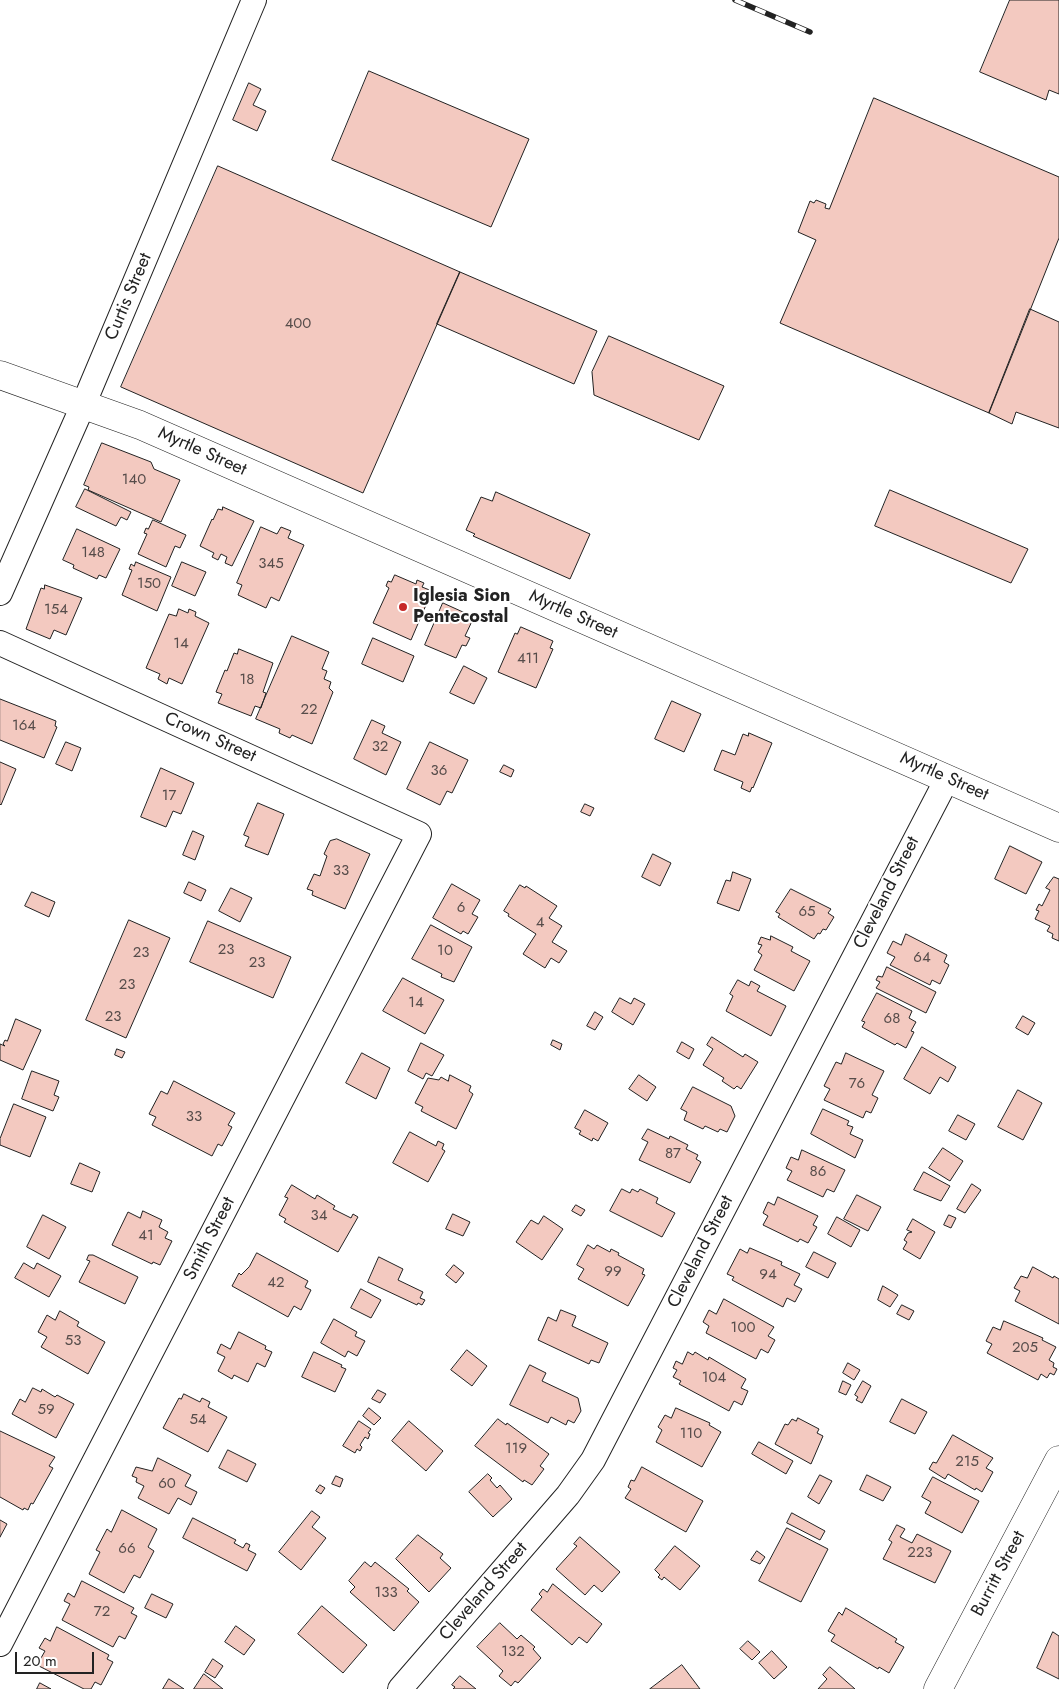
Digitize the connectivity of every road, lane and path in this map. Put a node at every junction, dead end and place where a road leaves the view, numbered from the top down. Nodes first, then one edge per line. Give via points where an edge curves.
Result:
1 (254, 0) edge
2 (0, 376) edge
3 (84, 403) junction
4 (0, 593) edge
5 (0, 643) edge
6 (947, 778) junction
7 (1059, 828) edge
8 (419, 834) joint
9 (1059, 1460) edge
10 (0, 1644) edge
11 (400, 1689) edge
12 (938, 1689) edge

1 - 3 street, Curtis Street
2 - 3 street, Myrtle Street
3 - 4 street, Curtis Street
3 - 6 street, Myrtle Street
5 - 8 street, Crown Street
6 - 7 street, Myrtle Street
6 - 11 street, Cleveland Street via 593,1460 568,1495
8 - 10 street, Smith Street
9 - 12 street, Burritt Street

